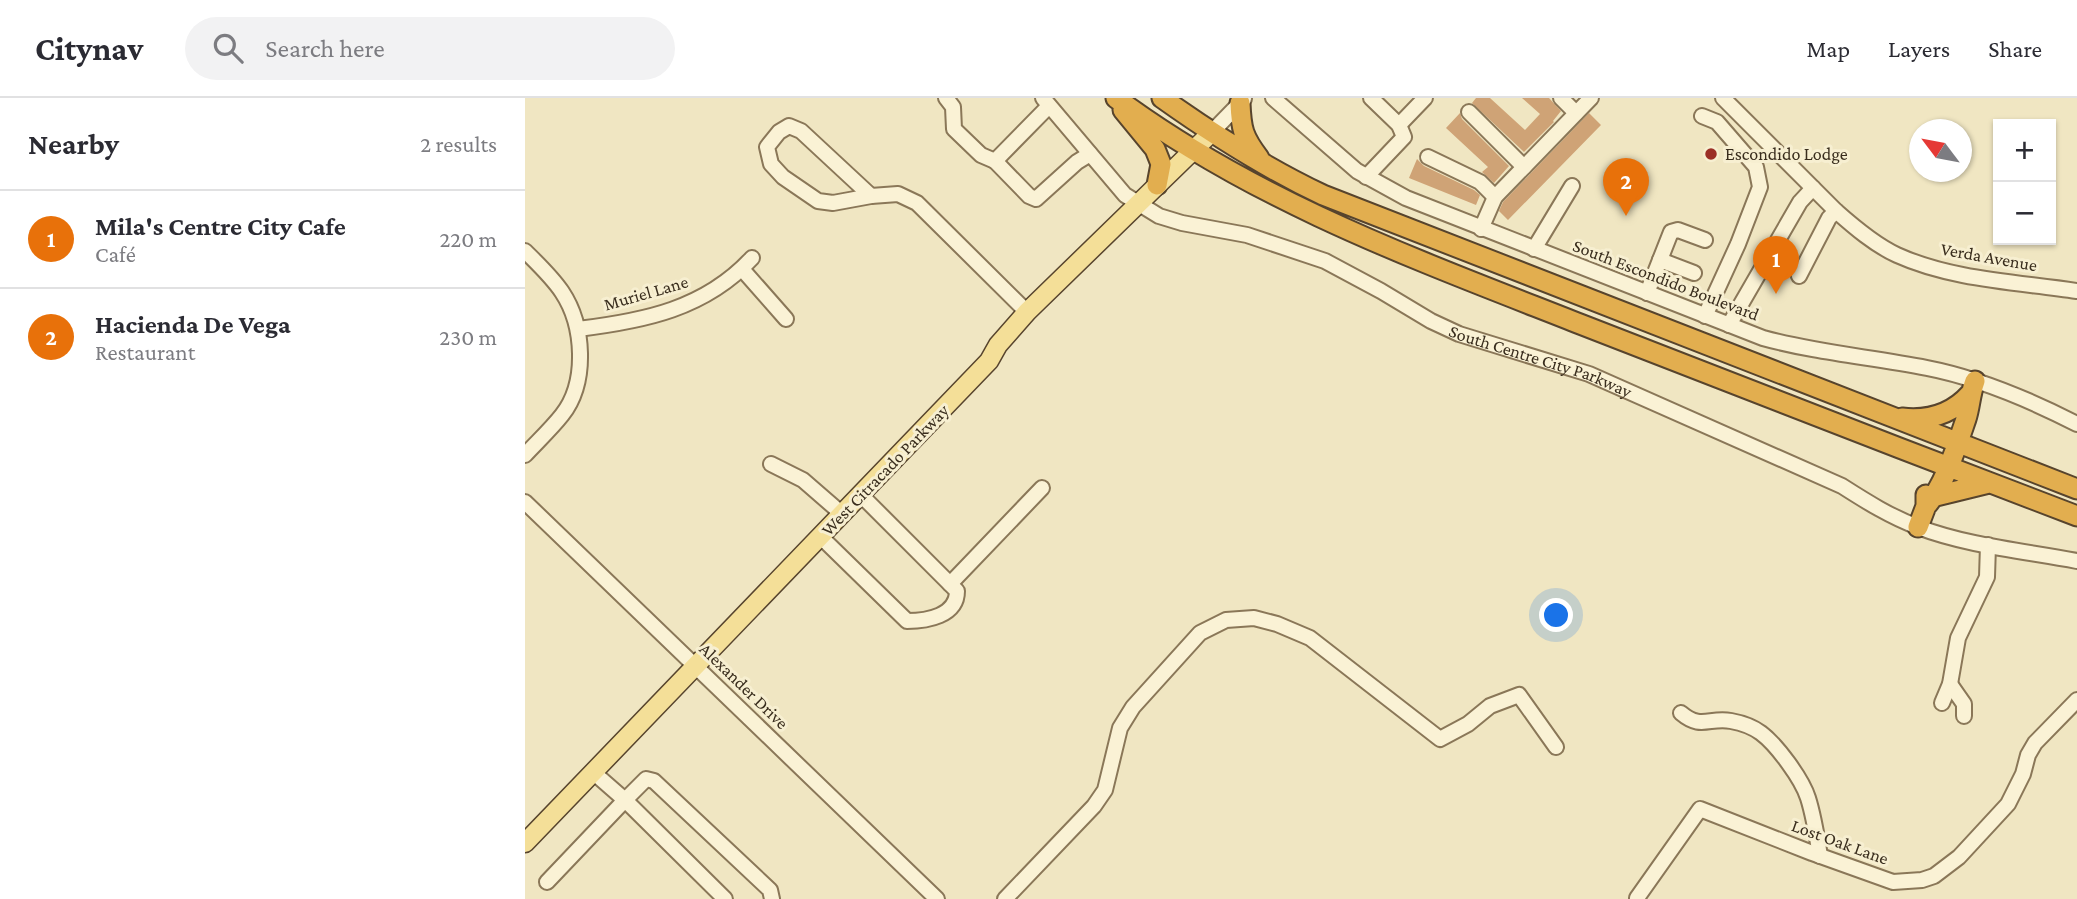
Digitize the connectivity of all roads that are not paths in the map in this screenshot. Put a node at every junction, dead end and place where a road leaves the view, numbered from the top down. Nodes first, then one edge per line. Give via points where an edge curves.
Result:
1 (946, 98) edge
2 (1115, 98) edge
3 (1162, 98) edge
4 (1273, 98) edge
5 (1371, 98) edge
6 (1425, 98) edge
7 (1561, 98) edge
8 (1591, 98) edge
9 (1723, 98) edge
10 (1243, 101) edge
11 (1046, 102) edge
12 (1469, 112) dead end
13 (1576, 113) junction
14 (1702, 116) dead end
15 (1399, 125) junction
16 (1211, 133) junction
17 (1194, 150) junction
18 (1090, 154) junction
19 (1428, 158) dead end
20 (995, 161) junction
21 (1266, 167) junction
22 (1524, 167) junction
23 (1366, 177) junction
24 (1157, 185) junction
25 (1572, 186) dead end
26 (1813, 188) junction
27 (871, 196) junction
28 (1495, 197) junction
29 (1138, 203) junction
30 (1836, 211) junction
31 (1481, 229) junction
32 (1705, 240) dead end
33 (1534, 249) junction
34 (525, 251) edge
35 (1660, 260) junction
36 (1694, 273) dead end
37 (1799, 276) dead end
38 (2077, 290) edge
39 (1647, 293) junction
40 (1027, 312) junction
41 (1705, 316) junction
42 (786, 319) dead end
43 (1729, 325) junction
44 (578, 329) junction
45 (1973, 387) junction
46 (1889, 416) junction
47 (2077, 424) edge
48 (1951, 441) junction
49 (525, 455) edge
50 (771, 464) dead end
51 (1942, 465) junction
52 (1989, 483) junction
53 (1042, 488) dead end
54 (2077, 489) edge
55 (861, 495) junction
56 (1931, 501) junction
57 (525, 502) edge
58 (841, 513) junction
59 (2077, 516) edge
60 (1918, 527) junction
61 (821, 537) junction
62 (1988, 545) junction
63 (2077, 561) edge
64 (950, 583) junction
65 (695, 666) junction
66 (1950, 684) junction
67 (2077, 700) edge
68 (1942, 703) dead end
69 (1681, 713) dead end
70 (1964, 716) dead end
71 (1556, 747) dead end
72 (593, 772) junction
73 (625, 800) junction
74 (525, 844) edge
75 (1820, 856) junction
76 (547, 882) dead end
77 (1637, 898) edge
78 (725, 899) edge
79 (772, 899) edge
80 (937, 899) edge
81 (1005, 899) edge

1 - 20 street via 953,107 954,129 981,155
2 - 17 highway
2 - 24 highway via 1156,149 1161,164
3 - 16 highway
4 - 23 street, South Escondido Boulevard
5 - 15 street
6 - 15 street
7 - 13 street
8 - 13 street
9 - 26 street, Verda Avenue
10 - 16 street, West Citracado Parkway
10 - 21 highway via 1245,140
11 - 18 street, South Centre City Parkway
11 - 20 street
12 - 22 street
13 - 22 street
14 - 41 street via 1717,122 1756,167 1760,180 1738,244
15 - 23 street via 1404,137
16 - 17 main road, West Citracado Parkway
16 - 21 highway
17 - 24 main road, West Citracado Parkway
17 - 51 highway via 1375,243
18 - 20 street via 1037,199
18 - 29 street, South Centre City Parkway via 1125,195
19 - 28 street via 1480,181
21 - 46 highway via 1384,220
22 - 28 street
23 - 31 street, South Escondido Boulevard
24 - 29 main road, West Citracado Parkway
25 - 33 street
26 - 30 street, Verda Avenue
26 - 43 street via 1800,202
27 - 27 street via 801,131 789,126 767,147 771,164 783,177 818,201
27 - 40 street via 898,194 917,203
28 - 31 street
29 - 40 main road, West Citracado Parkway
29 - 60 street, South Centre City Parkway via 1159,216 1247,234 1325,261 1459,334 1590,374 1842,486
30 - 37 street
30 - 38 street, Verda Avenue via 1896,255 1945,272
31 - 33 street, South Escondido Boulevard
32 - 35 street via 1674,230
33 - 39 street, South Escondido Boulevard
34 - 44 street via 563,293
35 - 36 street
35 - 39 street
39 - 41 street, South Escondido Boulevard
40 - 55 main road, West Citracado Parkway via 989,361
41 - 43 street, South Escondido Boulevard
42 - 44 street, Muriel Lane via 748,263 719,288 684,306 624,324
43 - 45 street, South Escondido Boulevard via 1803,349 1926,368
44 - 49 street via 577,384 564,413
45 - 46 highway via 1959,406 1936,417
45 - 47 street, South Escondido Boulevard via 2029,400
45 - 48 highway via 1967,417
46 - 48 highway
48 - 51 highway
48 - 54 highway
50 - 58 street via 803,480
51 - 52 highway
51 - 56 highway via 1926,490
52 - 56 highway
52 - 59 highway
53 - 64 street
55 - 58 main road, West Citracado Parkway
55 - 64 street
56 - 60 highway
57 - 65 street, Alexander Drive
58 - 61 main road, West Citracado Parkway
60 - 62 street, South Centre City Parkway
61 - 64 street via 907,621 940,616 957,597
61 - 65 main road, West Citracado Parkway
62 - 63 street, South Centre City Parkway
62 - 66 street via 1987,577 1958,638
65 - 72 main road, West Citracado Parkway
65 - 80 street, Alexander Drive
66 - 68 street
66 - 70 street via 1964,704
67 - 75 street, Lost Oak Lane via 2035,743 2008,804 1959,857 1934,876 1893,882
69 - 75 street via 1694,723 1733,721 1763,734 1805,791
71 - 81 street via 1519,695 1490,706 1440,739 1310,638 1254,618 1226,620 1201,633 1133,707 1121,728 1100,798
72 - 73 street
72 - 74 main road, West Citracado Parkway
73 - 76 street
73 - 78 street
73 - 79 street via 646,779 654,781 770,890
75 - 77 street, Lost Oak Lane via 1700,809

